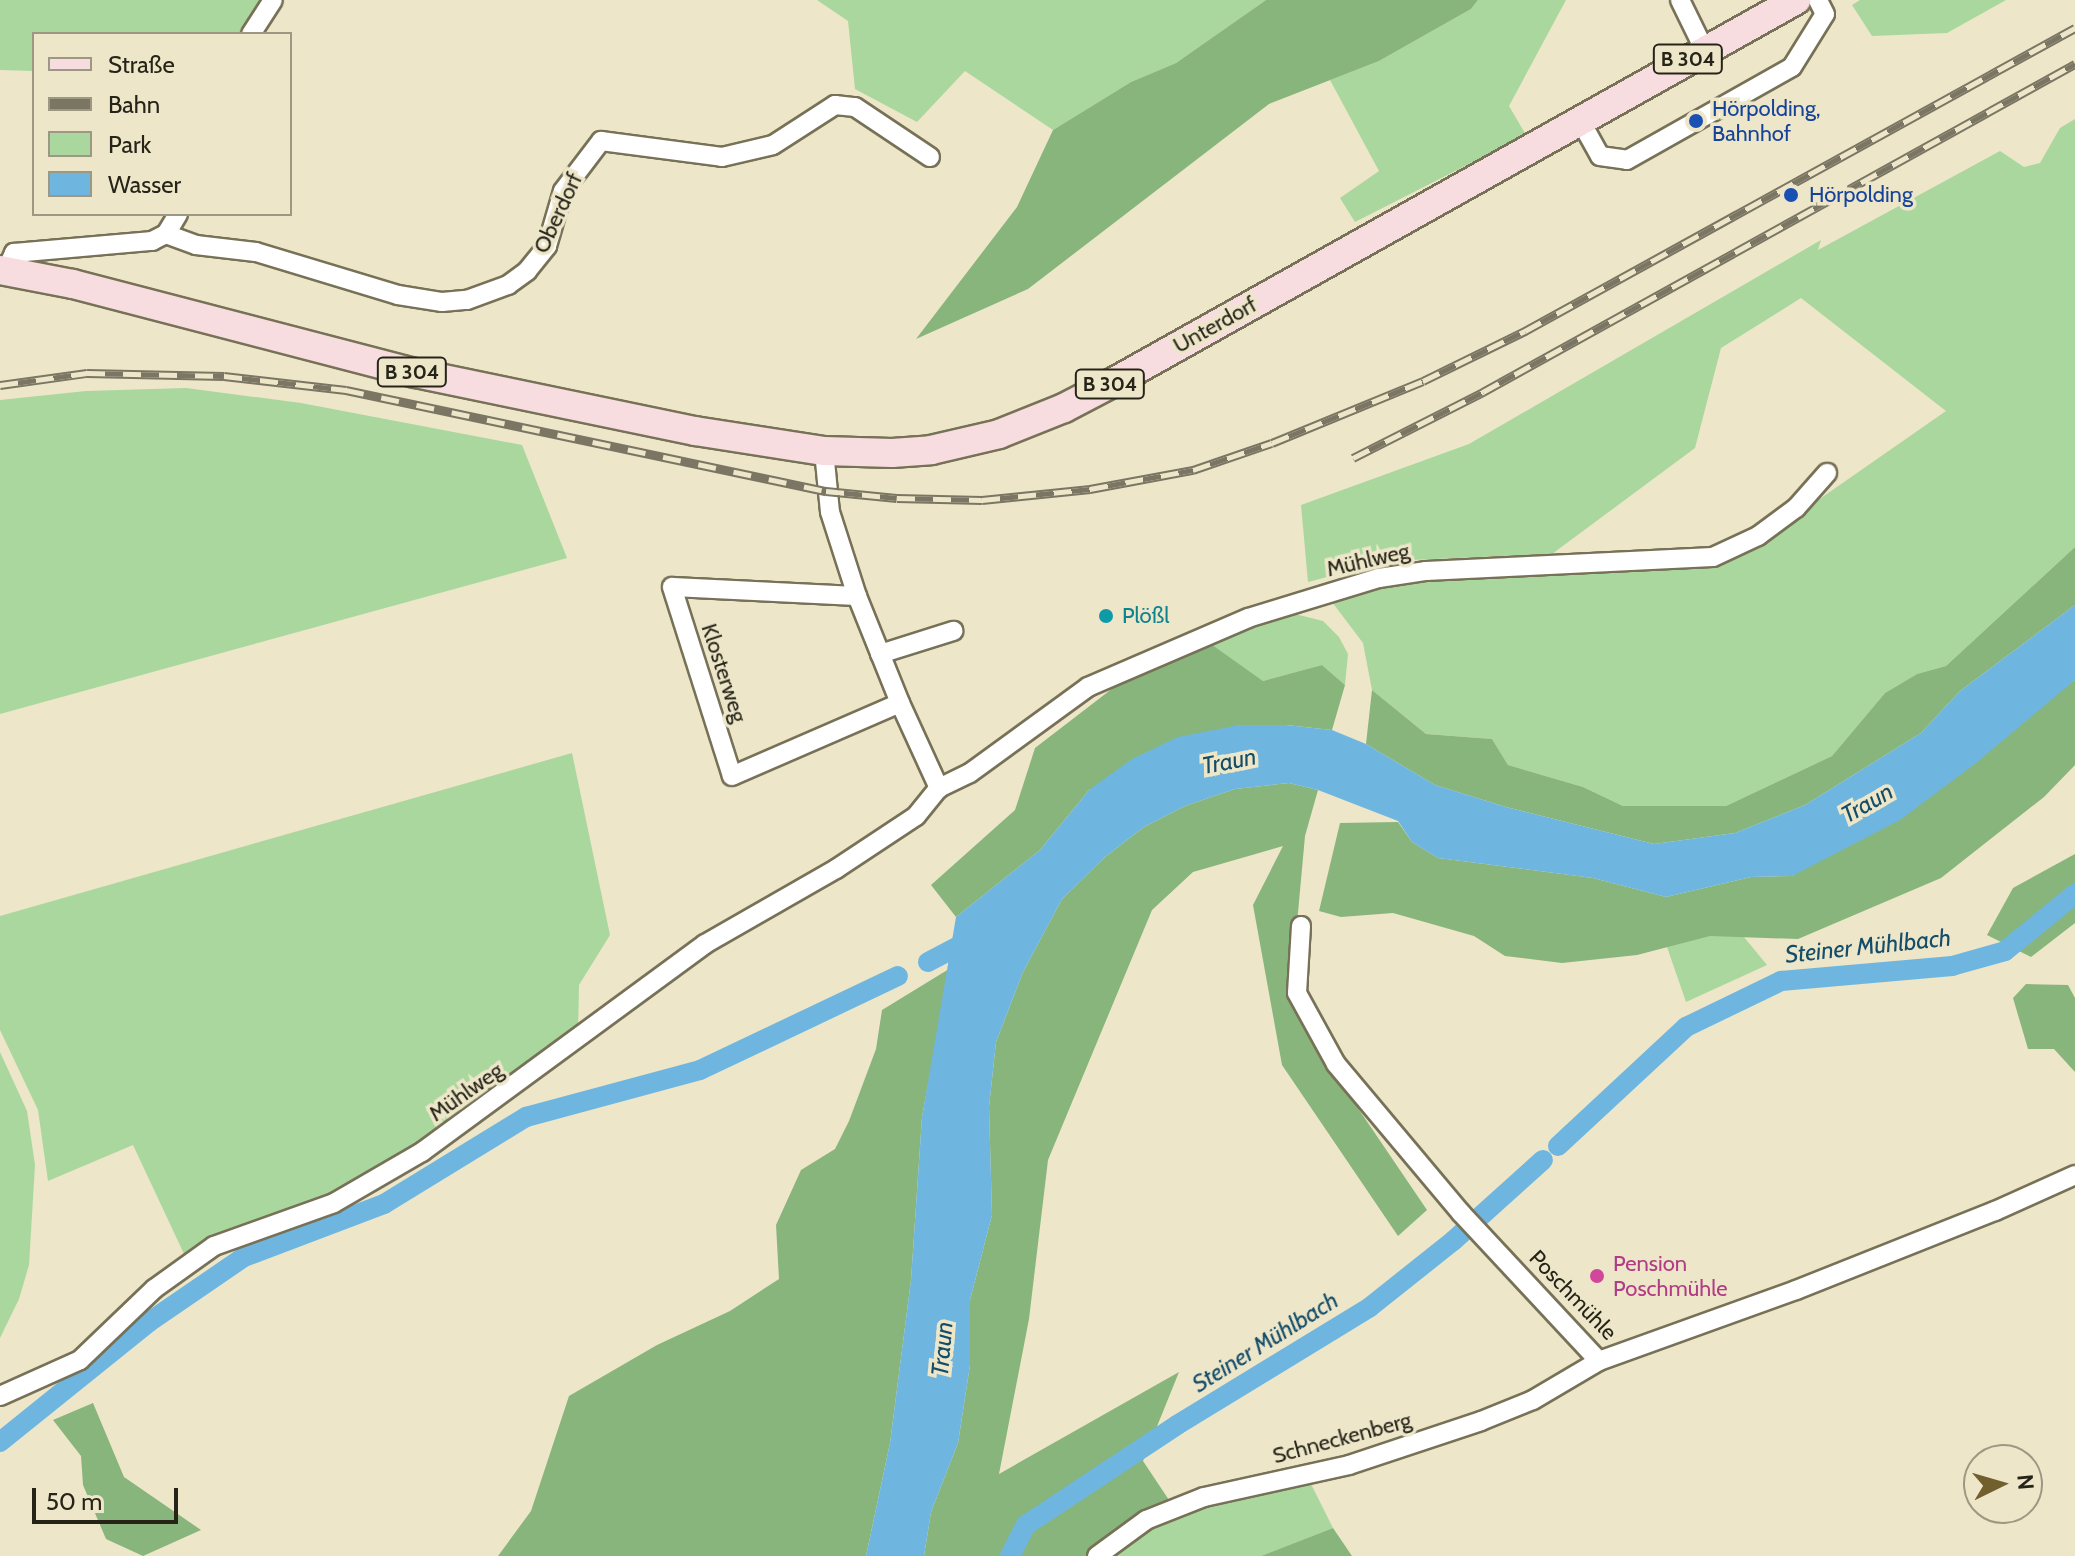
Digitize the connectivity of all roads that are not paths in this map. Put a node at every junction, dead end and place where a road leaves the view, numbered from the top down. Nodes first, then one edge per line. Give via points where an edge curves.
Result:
1 (273, 0) edge
2 (1680, 0) edge
3 (1796, 0) edge
4 (1818, 0) edge
5 (252, 32) edge
6 (1704, 49) junction
7 (1580, 120) junction
8 (930, 157) dead end
9 (177, 216) edge
10 (166, 234) junction
11 (3, 271) edge
12 (824, 451) junction
13 (1827, 473) dead end
14 (857, 596) junction
15 (953, 631) dead end
16 (880, 654) junction
17 (900, 703) junction
18 (939, 788) junction
19 (1301, 926) dead end
20 (2075, 1175) edge
21 (1599, 1361) junction
22 (0, 1396) edge
23 (1097, 1556) edge

1 - 5 street
2 - 6 street
3 - 6 main road, Unterdorf / B 304
4 - 7 street via 1825,14 1792,67 1627,160 1600,156
6 - 7 main road, Unterdorf / B 304
7 - 12 main road, Unterdorf / B 304 via 1064,408 966,444 892,453
8 - 10 street, Oberdorf via 855,107 835,105 773,145 722,157 601,141 563,191 547,246 527,271 508,285 467,300 398,295 256,252 196,245
9 - 10 street
10 - 11 street via 142,242 14,253
11 - 12 main road, B 304 via 73,284 415,373 695,431
12 - 14 street via 830,512
13 - 18 street, Mühlweg via 1796,508 1758,536 1713,557 1426,571 1379,578 1248,618 1088,687 970,773
14 - 16 street
14 - 17 street, Klosterweg via 672,587 732,776
15 - 16 street
16 - 17 street
17 - 18 street
18 - 22 street, Mühlweg via 916,816 705,944 422,1152 334,1203 214,1246 154,1289 80,1360
19 - 21 street, Poschmühle via 1297,993 1336,1064 1461,1213
20 - 21 street, Poschmühle via 1796,1290
21 - 23 street, Schneckenberg via 1533,1400 1419,1443 1349,1465 1204,1497 1146,1520

